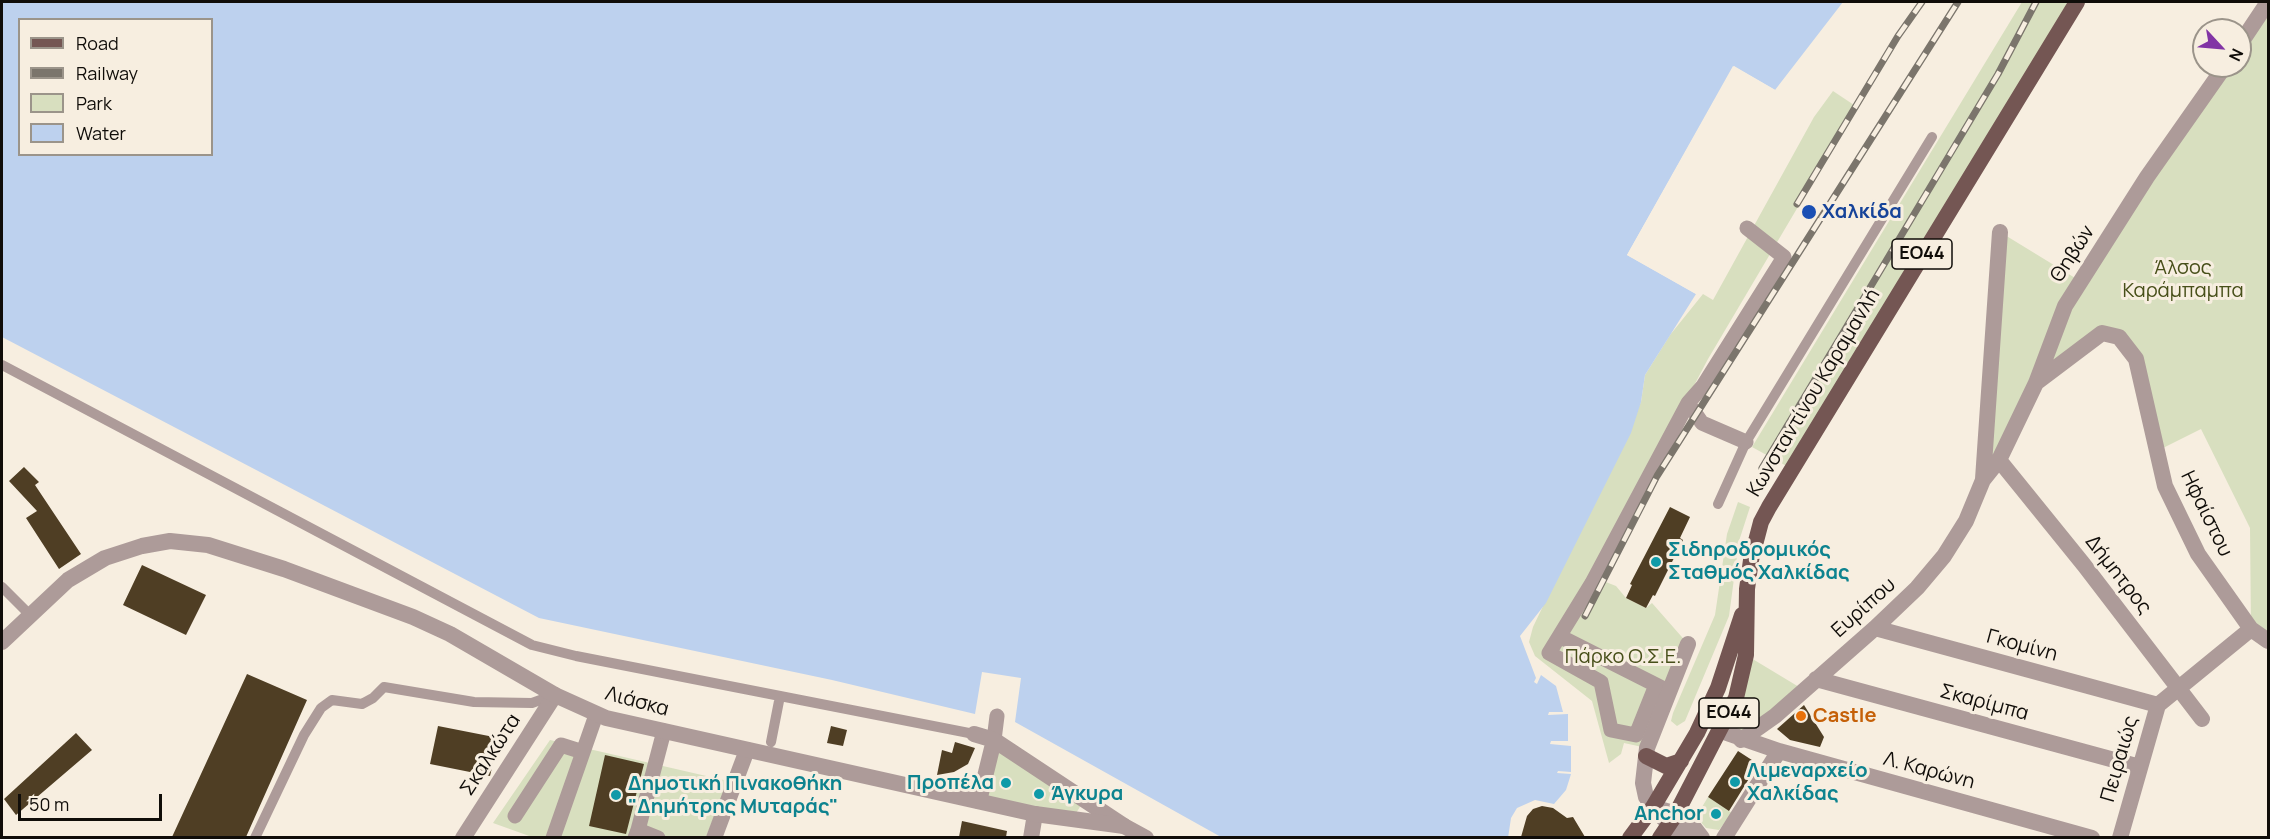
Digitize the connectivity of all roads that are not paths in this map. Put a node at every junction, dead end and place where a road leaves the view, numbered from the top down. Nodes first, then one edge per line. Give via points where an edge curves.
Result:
1 (2077, 2) edge
2 (2268, 2) edge
3 (2252, 26) edge
4 (2217, 78) edge
5 (1932, 137) dead end
6 (1747, 228) dead end
7 (2000, 232) dead end
8 (2, 365) edge
9 (2036, 383) junction
10 (1688, 404) junction
11 (1746, 442) junction
12 (1999, 460) junction
13 (1983, 480) junction
14 (1718, 504) dead end
15 (2, 587) edge
16 (1746, 602) junction
17 (30, 615) junction
18 (1875, 627) junction
19 (2251, 628) junction
20 (1561, 638) junction
21 (2268, 641) edge
22 (2, 642) edge
23 (1688, 644) dead end
24 (1816, 679) junction
25 (2178, 687) junction
26 (1662, 688) junction
27 (555, 695) junction
28 (780, 696) junction
29 (2158, 705) junction
30 (596, 714) junction
31 (997, 716) dead end
32 (2202, 719) dead end
33 (664, 731) junction
34 (1721, 731) junction
35 (974, 734) joint
36 (994, 740) junction
37 (1741, 740) junction
38 (770, 748) junction
39 (747, 750) junction
40 (1779, 751) junction
41 (584, 752) junction
42 (1646, 756) junction
43 (1681, 761) junction
44 (2140, 767) junction
45 (979, 801) junction
46 (1653, 807) junction
47 (1035, 814) junction
48 (515, 816) dead end
49 (1668, 826) edge
50 (1127, 832) edge
51 (637, 834) edge
52 (255, 837) edge
53 (463, 837) edge
54 (555, 837) edge
55 (657, 837) edge
56 (714, 837) edge
57 (1031, 837) edge
58 (1146, 837) edge
59 (1630, 837) edge
60 (1684, 837) edge
61 (1702, 837) edge
62 (1724, 837) edge
63 (2092, 837) edge
64 (2120, 837) edge

1 - 16 main road, Κωνσταντίνου Καραμανλή / ΕΟ44 via 1769,507 1751,560
2 - 3 street
4 - 9 street, Θηβών via 2147,177 2065,306
5 - 11 lane
6 - 10 street via 1784,257
7 - 13 street
8 - 28 lane via 532,645
9 - 12 street, Θηβών
9 - 19 street, Ηφαίστου via 2102,333 2119,337 2136,359 2165,486 2198,554
10 - 11 street via 1702,423
10 - 20 street
11 - 14 lane
12 - 13 street, Θηβών
12 - 25 street, Δήμητρος
13 - 18 street, Ευρίπου via 1966,521 1944,556
15 - 17 lane
16 - 34 main road, Κωνσταντίνου Καραμανλή / ΕΟ44 via 1743,672
16 - 43 main road, Κωνσταντίνου Καραμανλή / ΕΟ44 via 1718,688
17 - 22 street, Λιάσκα
17 - 27 street, Λιάσκα via 68,580 105,558 170,541 208,545 372,600 450,634
18 - 24 street, Ευρίπου
18 - 29 street, Γκομίνη
19 - 21 street, Ηφαίστου
19 - 25 street, Πειραιώς
20 - 26 street
20 - 26 street via 1549,653 1601,682 1611,730 1636,735
23 - 26 street
24 - 37 street, Ευρίπου
24 - 44 street, Σκαρίμπα
25 - 29 street, Πειραιώς
25 - 32 street, Δήμητρος
26 - 42 street
27 - 30 street, Λιάσκα
27 - 52 lane via 532,703 474,702 384,687 362,704 332,700 321,708 304,735
27 - 53 street, Σκαλκώτα
28 - 35 lane
28 - 38 lane
29 - 44 street, Πειραιώς
30 - 33 street, Λιάσκα
30 - 41 street
31 - 36 street
33 - 39 street, Λιάσκα
33 - 51 street
34 - 37 street, Λ. Καρώνη
34 - 49 main road, Κωνσταντίνου Καραμανλή / ΕΟ44
35 - 36 street
36 - 45 street
36 - 50 street
37 - 40 street, Λ. Καρώνη
38 - 39 street, Λιάσκα
38 - 45 street, Λιάσκα
39 - 56 street
40 - 62 street
40 - 63 street, Λ. Καρώνη
41 - 48 street via 561,745
41 - 54 street
42 - 43 main road via 1666,766
42 - 46 street via 1644,791
43 - 46 main road, Κωνσταντίνου Καραμανλή / ΕΟ44
44 - 64 street, Πειραιώς
45 - 47 street, Λιάσκα
46 - 49 street
46 - 59 main road, Κωνσταντίνου Καραμανλή / ΕΟ44
47 - 50 street, Λιάσκα
47 - 57 street
49 - 60 street
49 - 61 street via 1692,825
50 - 58 street, Λιάσκα
51 - 55 street

